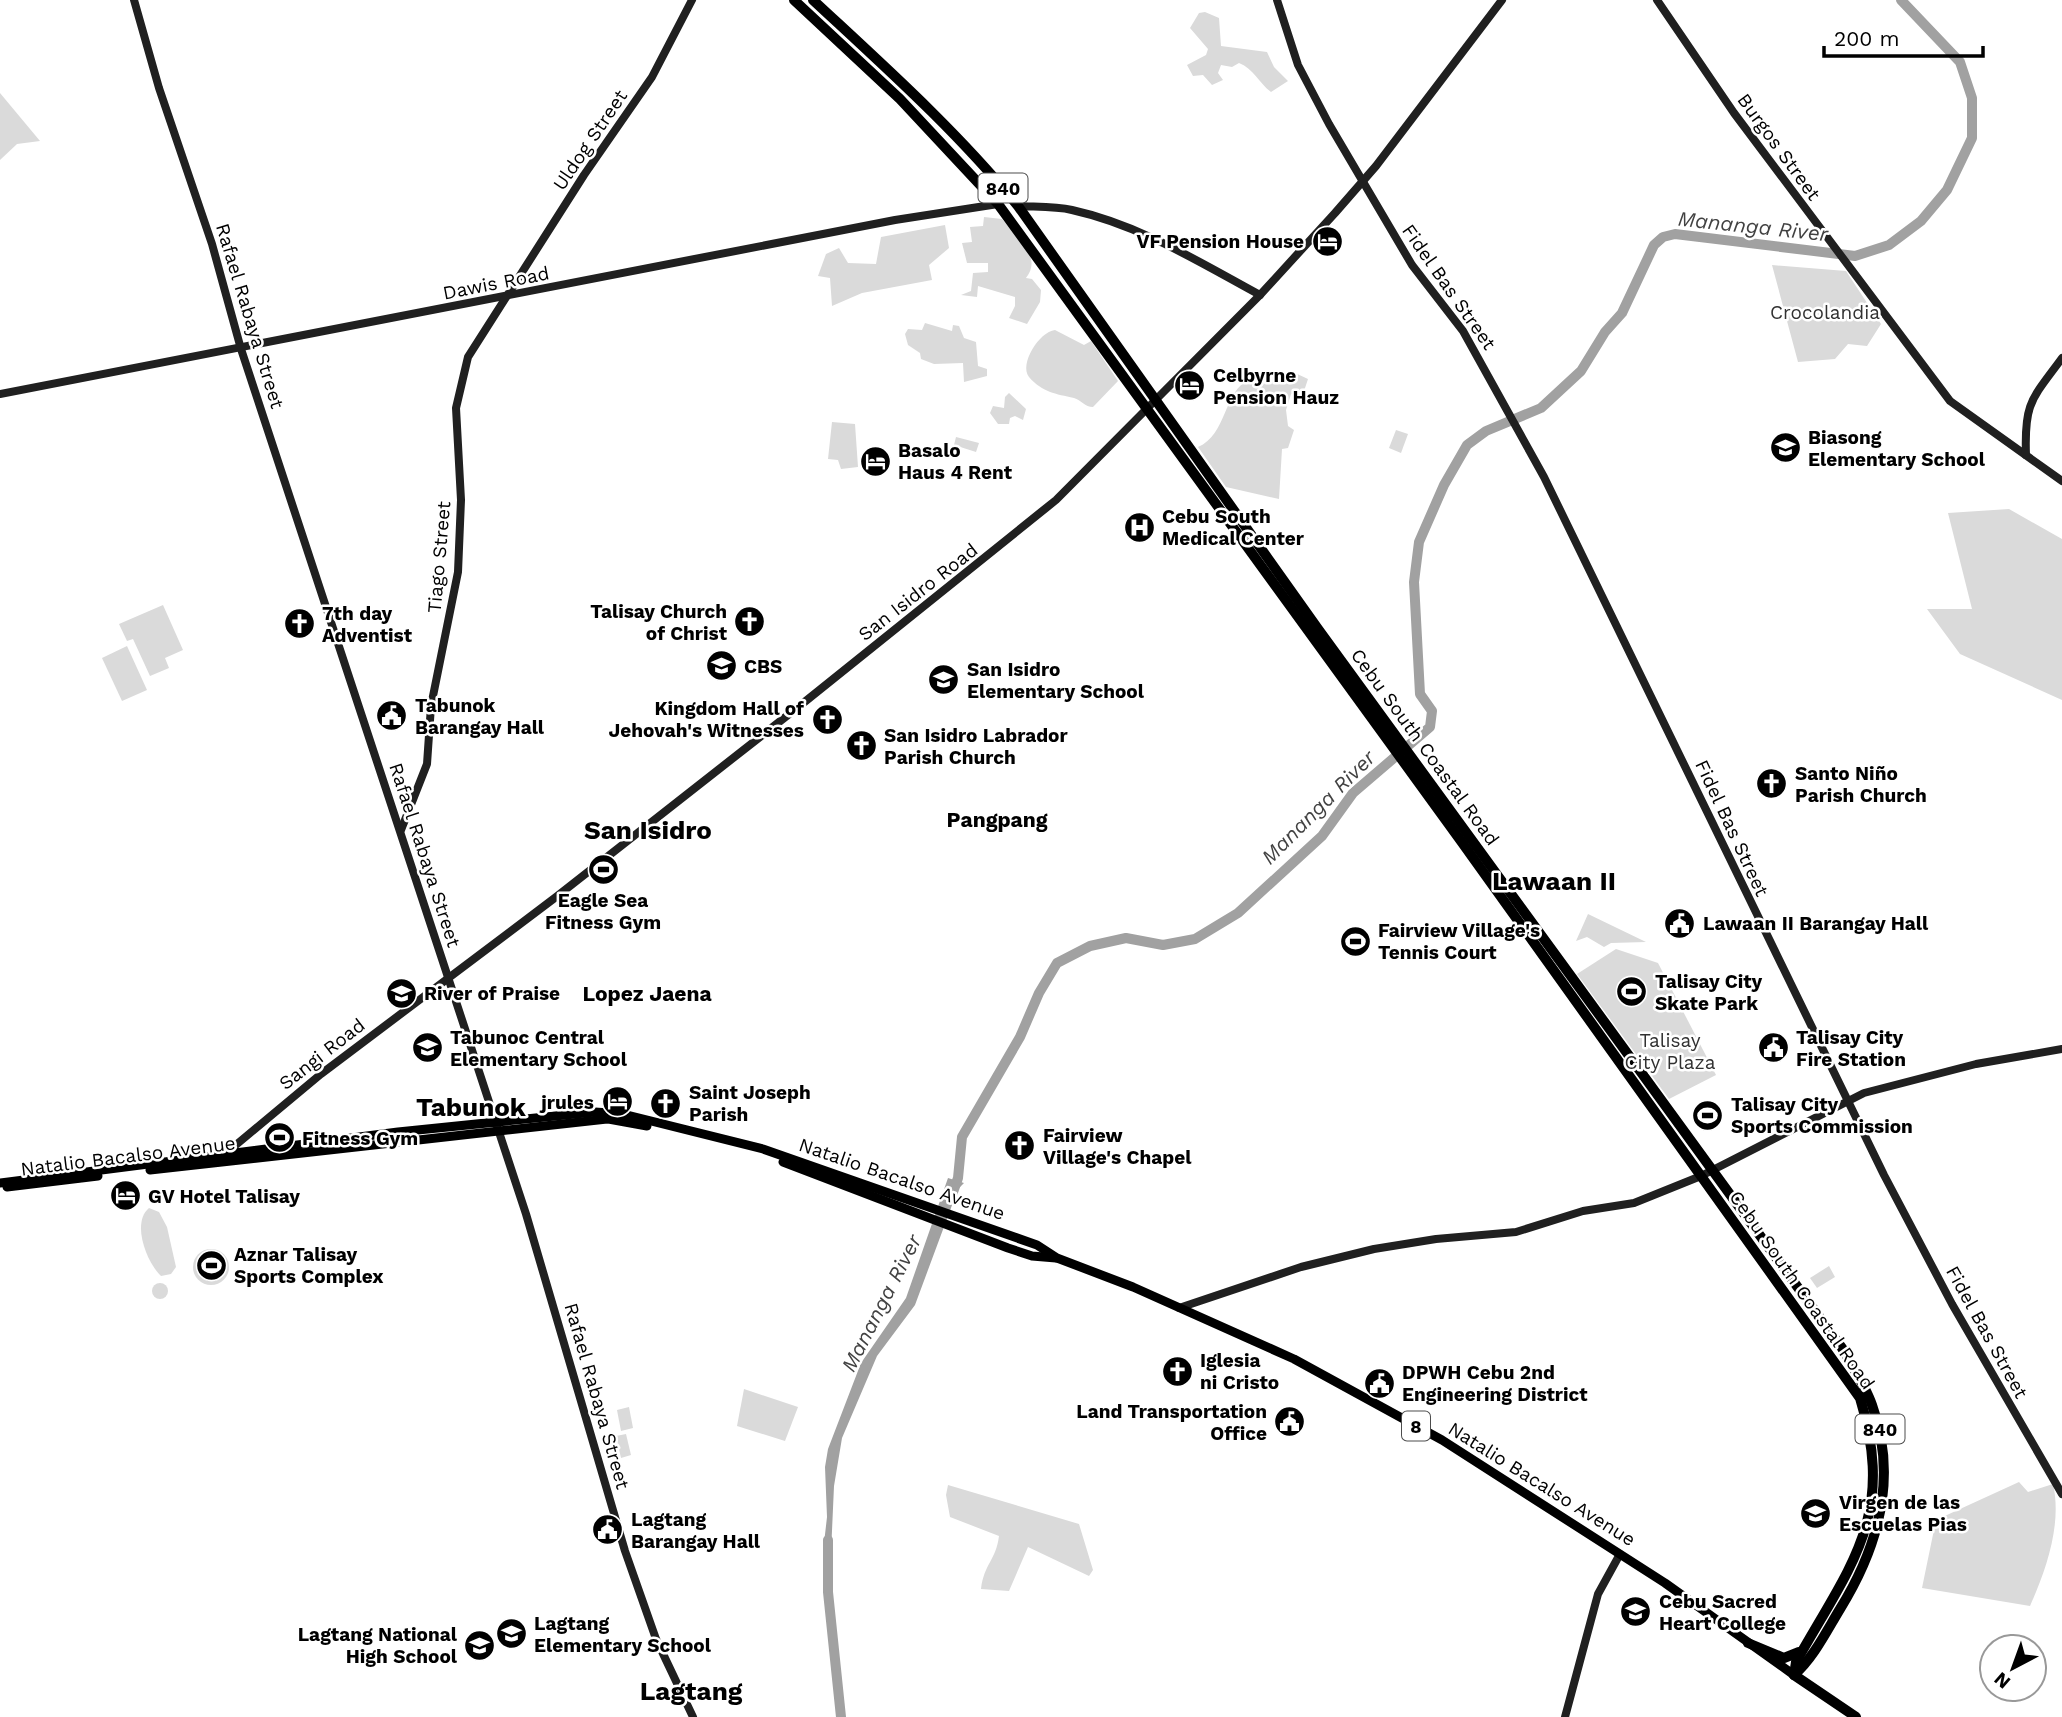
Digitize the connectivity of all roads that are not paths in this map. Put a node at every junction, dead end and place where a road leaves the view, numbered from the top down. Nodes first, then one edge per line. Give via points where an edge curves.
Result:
1 (134, 0) edge
2 (692, 0) edge
3 (794, 0) edge
4 (813, 0) edge
5 (1277, 0) edge
6 (1502, 0) edge
7 (1657, 0) edge
8 (1362, 182) junction
9 (998, 204) junction
10 (1018, 206) junction
11 (510, 295) junction
12 (1260, 295) junction
13 (241, 349) junction
14 (2062, 358) edge
15 (0, 394) edge
16 (1156, 399) junction
17 (1147, 408) junction
18 (2026, 455) junction
19 (2062, 481) edge
20 (1315, 632) junction
21 (401, 830) junction
22 (1465, 839) junction
23 (449, 978) junction
24 (2062, 1049) edge
25 (1847, 1100) junction
26 (608, 1116) junction
27 (494, 1121) junction
28 (498, 1132) junction
29 (386, 1139) junction
30 (224, 1158) junction
31 (1712, 1170) junction
32 (1700, 1176) junction
33 (0, 1183) edge
34 (0, 1188) edge
35 (1058, 1258) junction
36 (1179, 1308) junction
37 (2062, 1494) edge
38 (1620, 1554) junction
39 (1748, 1643) junction
40 (1805, 1644) junction
41 (1810, 1658) junction
42 (1798, 1678) junction
43 (1824, 1694) junction
44 (693, 1717) edge
45 (1565, 1717) edge
46 (1846, 1717) edge
47 (1856, 1717) edge

1 - 13 street, Rafael Rabaya Street
2 - 11 street, Uldog Street via 652,77
3 - 9 highway, Cebu South Coastal Road / 840 via 900,99
4 - 10 highway, Cebu South Coastal Road / 840 via 909,89
5 - 8 street, Fidel Bas Street via 1298,65
6 - 8 street, San Isidro Road
7 - 18 street, Burgos Street via 1734,113 1951,401
8 - 12 street, San Isidro Road
8 - 25 street, Fidel Bas Street via 1412,265 1440,297 1481,361 1544,477
9 - 11 street, Dawis Road
9 - 17 highway, Cebu South Coastal Road / 840
10 - 12 street via 1069,209 1119,223
10 - 16 highway, Cebu South Coastal Road / 840
11 - 13 street, Dawis Road
11 - 21 street, Tiago Street via 468,357 462,375 456,408 461,500 458,572 431,706 427,764
12 - 16 street, San Isidro Road
13 - 15 street, Dawis Road
13 - 21 street, Rafael Rabaya Street
14 - 18 street via 2028,407 2024,418
16 - 17 street, San Isidro Road
16 - 20 highway, Cebu South Coastal Road / 840
17 - 20 highway, Cebu South Coastal Road / 840
17 - 23 street, San Isidro Road via 1056,500 993,553
18 - 19 street, Burgos Street
20 - 22 highway, Cebu South Coastal Road / 840
21 - 23 street, Rafael Rabaya Street
22 - 31 highway, Cebu South Coastal Road / 840
22 - 32 highway, Cebu South Coastal Road / 840
23 - 27 street, Rafael Rabaya Street
23 - 30 street, Sangi Road via 321,1074
24 - 25 street via 1976,1064
25 - 31 street
25 - 37 street, Fidel Bas Street via 1952,1304
26 - 27 main road, Natalio Bacalso Avenue
26 - 28 main road, Natalio Bacalso Avenue
26 - 29 main road, Natalio Bacalso Avenue / 8
26 - 35 main road, Natalio Bacalso Avenue / 8 via 761,1155 1007,1248
26 - 35 main road, Natalio Bacalso Avenue / 8 via 763,1149 1013,1236
27 - 28 street, Rafael Rabaya Street
27 - 29 main road, Natalio Bacalso Avenue
28 - 29 main road, Natalio Bacalso Avenue
28 - 44 street, Rafael Rabaya Street via 559,1320 625,1551 656,1639
29 - 30 main road, Natalio Bacalso Avenue / 8
30 - 33 main road, Natalio Bacalso Avenue / 8
30 - 34 main road, Natalio Bacalso Avenue / 8
31 - 32 street
31 - 41 highway, Cebu South Coastal Road / 840 via 1842,1348 1880,1429 1885,1462 1879,1527 1856,1583
32 - 36 street via 1634,1203 1583,1212 1523,1231 1374,1249 1300,1267
32 - 40 highway, Cebu South Coastal Road / 840 via 1860,1398 1870,1431 1874,1460 1869,1523 1858,1554
35 - 36 main road, Natalio Bacalso Avenue / 8
36 - 38 main road, Natalio Bacalso Avenue / 8 via 1294,1359 1442,1440
38 - 39 main road, Natalio Bacalso Avenue / 8
38 - 45 street via 1598,1594
39 - 40 highway via 1787,1658
39 - 42 main road, Natalio Bacalso Avenue / 8
40 - 42 highway, Cebu South Coastal Road / 840 via 1796,1662
41 - 42 highway, Cebu South Coastal Road / 840
41 - 43 highway via 1811,1675
42 - 43 highway, Natalio Bacalso Avenue / 8
42 - 46 highway, Natalio Bacalso Avenue / 8
43 - 47 highway, Natalio Bacalso Avenue / 8

